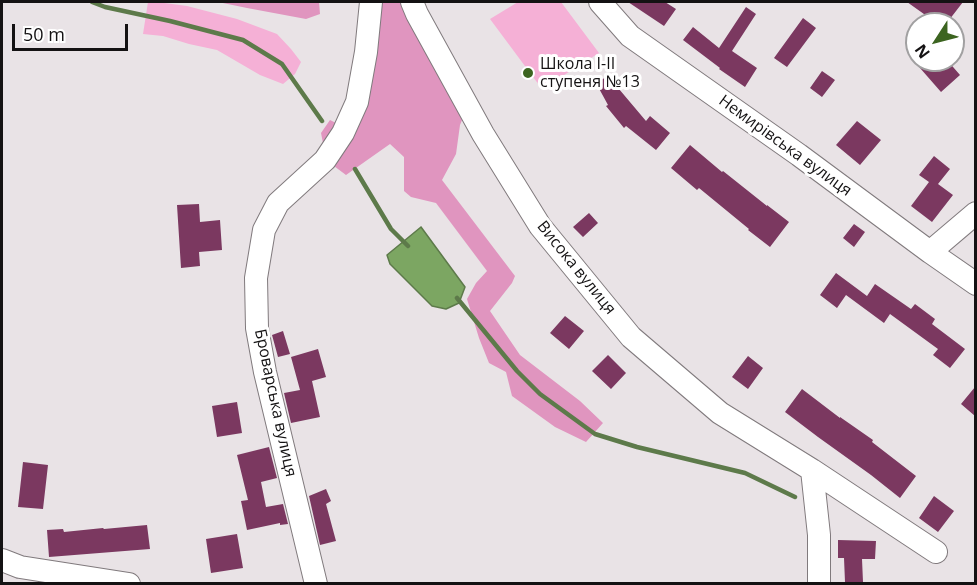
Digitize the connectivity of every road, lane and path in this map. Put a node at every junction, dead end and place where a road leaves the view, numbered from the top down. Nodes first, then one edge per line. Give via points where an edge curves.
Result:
1 (371, 2) edge
2 (412, 2) edge
3 (611, 6) edge
4 (975, 213) edge
5 (930, 252) junction
6 (975, 284) edge
7 (812, 470) junction
8 (936, 552) dead end
9 (8, 567) edge
10 (129, 584) edge
11 (316, 584) edge
12 (819, 584) edge

1 - 11 street, Броварська вулиця via 357,102 325,160 278,203 264,230 256,278 265,372
2 - 7 street, Висока вулиця via 483,134 540,226 631,337 720,413
3 - 5 street, Немирівська вулиця via 630,36
4 - 5 street
5 - 6 street, Немирівська вулиця
7 - 8 street, Висока вулиця
7 - 12 street via 819,535
9 - 10 street

